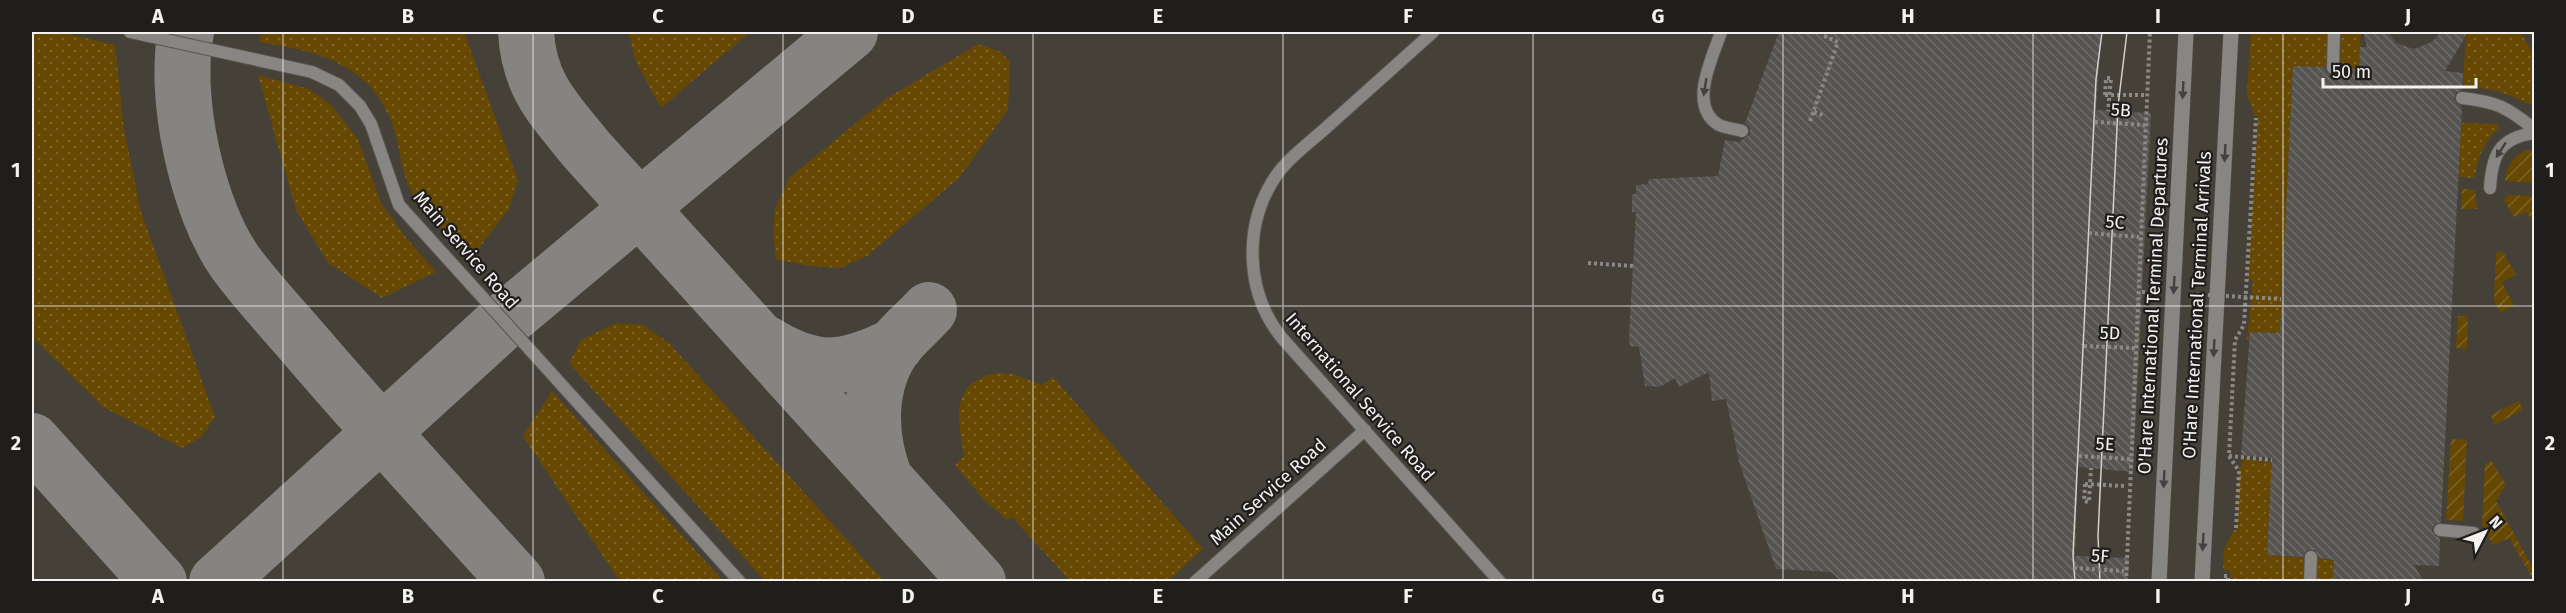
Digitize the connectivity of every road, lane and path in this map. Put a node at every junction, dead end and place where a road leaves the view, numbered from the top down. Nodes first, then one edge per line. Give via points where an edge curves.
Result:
1 (130, 32) edge
2 (1433, 32) edge
3 (1721, 32) edge
4 (2150, 32) edge
5 (2186, 32) edge
6 (2231, 32) edge
7 (2334, 32) edge
8 (1824, 36) dead end
9 (2333, 68) dead end
10 (2144, 95) dead end
11 (2462, 98) dead end
12 (2108, 111) dead end
13 (1814, 112) junction
14 (1825, 116) dead end
15 (2256, 118) dead end
16 (1810, 121) dead end
17 (2095, 122) dead end
18 (2145, 125) junction
19 (1742, 130) dead end
20 (2535, 131) edge
21 (2490, 189) dead end
22 (2089, 233) dead end
23 (2139, 237) junction
24 (1588, 263) dead end
25 (1633, 266) dead end
26 (2142, 292) dead end
27 (2162, 293) dead end
28 (2182, 294) dead end
29 (2281, 299) dead end
30 (2084, 346) dead end
31 (2135, 348) junction
32 (1365, 430) junction
33 (2079, 456) dead end
34 (2229, 456) junction
35 (2130, 459) junction
36 (2272, 460) dead end
37 (2091, 468) dead end
38 (2124, 486) dead end
39 (2236, 528) dead end
40 (2440, 530) dead end
41 (2474, 532) dead end
42 (2312, 557) dead end
43 (2074, 568) dead end
44 (2124, 571) junction
45 (2224, 576) dead end
46 (740, 582) edge
47 (1194, 582) edge
48 (1500, 582) edge
49 (2126, 582) edge
50 (2159, 582) edge
51 (2202, 582) edge
52 (2228, 582) edge
53 (2310, 582) edge

1 - 46 lane, Main Service Road via 312,72 339,86 360,106 371,124 399,205
2 - 32 lane, International Service Road via 1279,172 1253,231 1255,276 1271,325
3 -> 19 lane via 1702,92 1707,111 1719,125
4 - 18 path
5 -> 50 street, O'Hare International Terminal Departures, bridge
6 -> 51 street, O'Hare International Terminal Arrivals
7 - 9 lane
8 - 13 path via 1838,42
10 - 12 path, bridge via 2105,94 2106,78 2110,78
11 - 20 lane via 2493,101 2509,108
13 - 14 path
13 - 16 path
15 - 34 path via 2244,325 2235,340
17 - 18 path, 5B, bridge
18 - 23 path
20 -> 21 lane via 2518,135 2499,150
22 - 23 path, 5C, bridge
23 - 31 path
24 - 25 path
26 - 27 path, bridge
28 - 29 path, bridge
30 - 31 path, 5D, bridge
31 - 35 path
32 - 47 lane, Main Service Road
32 - 48 lane, International Service Road
33 - 35 path, 5E, bridge
34 - 36 path
34 - 39 path via 2239,471
35 - 44 path
37 - 38 path, bridge via 2089,502 2084,501 2085,484
40 - 41 lane
42 - 53 lane
43 - 44 path, 5F, bridge
44 - 49 path
45 - 52 path via 2228,576

